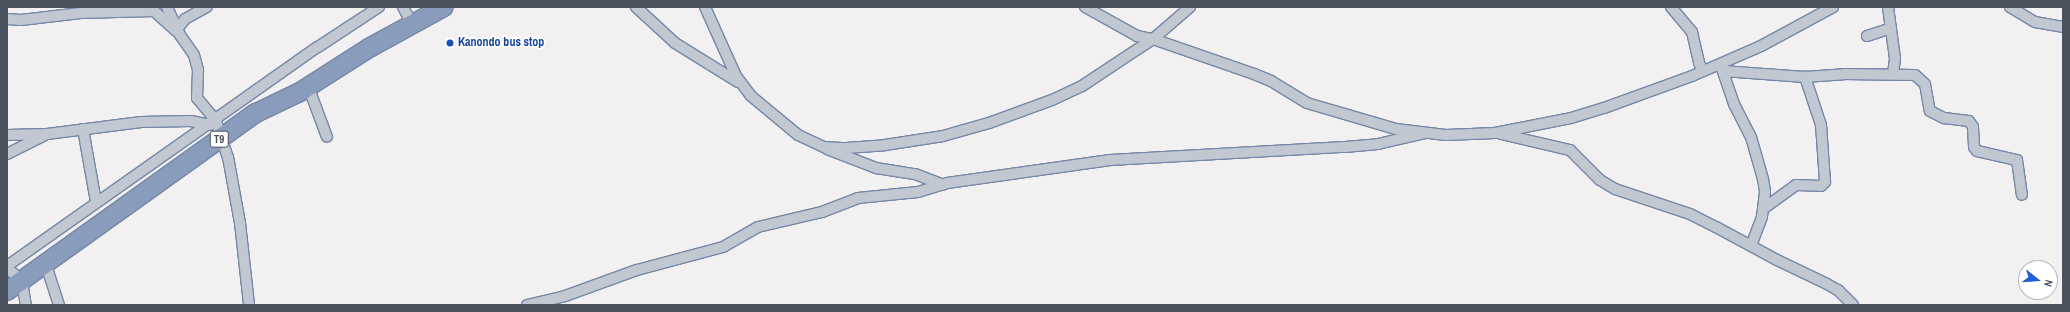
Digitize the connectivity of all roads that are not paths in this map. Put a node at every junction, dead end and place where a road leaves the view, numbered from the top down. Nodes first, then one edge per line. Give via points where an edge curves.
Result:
1 (168, 7) edge
2 (207, 7) edge
3 (379, 7) edge
4 (403, 7) edge
5 (444, 7) edge
6 (636, 7) edge
7 (705, 7) edge
8 (1085, 7) edge
9 (1190, 7) edge
10 (1671, 7) edge
11 (1833, 7) edge
12 (1888, 7) edge
13 (2010, 7) edge
14 (7, 19) edge
15 (412, 24) junction
16 (2063, 27) edge
17 (1891, 28) junction
18 (179, 32) junction
19 (1867, 36) dead end
20 (1153, 39) junction
21 (1722, 67) junction
22 (1703, 71) junction
23 (1893, 74) junction
24 (1818, 76) junction
25 (1805, 77) junction
26 (742, 84) junction
27 (308, 86) junction
28 (1815, 104) junction
29 (83, 128) junction
30 (215, 128) junction
31 (1425, 133) junction
32 (47, 134) junction
33 (1495, 134) junction
34 (7, 135) edge
35 (327, 137) dead end
36 (824, 147) junction
37 (7, 154) edge
38 (943, 185) junction
39 (2022, 195) dead end
40 (96, 202) junction
41 (1763, 209) junction
42 (1751, 246) junction
43 (46, 264) junction
44 (7, 267) edge
45 (22, 281) junction
46 (7, 291) edge
47 (26, 305) edge
48 (59, 305) edge
49 (249, 305) edge
50 (527, 305) edge
51 (1853, 305) edge

1 - 18 street
2 - 18 street via 185,19
3 - 30 street via 318,47
4 - 15 street
5 - 15 highway, T9
6 - 26 street via 675,43
7 - 26 street
8 - 20 street via 1132,34
9 - 20 street
10 - 22 street via 1692,32
11 - 21 street
12 - 17 street
13 - 16 street via 2035,22
14 - 18 street via 154,11
15 - 27 highway, T9
17 - 19 street
17 - 23 street via 1896,67
18 - 30 street via 197,64 197,98
20 - 31 street via 1271,81 1306,103 1371,123
20 - 36 street via 1082,86 988,123 943,136 884,145
21 - 22 street
21 - 25 street
21 - 41 street via 1734,104 1754,145 1765,192
22 - 33 street via 1571,118
23 - 24 street
23 - 39 street via 1907,73 1922,79 1925,84 1927,107 1936,115 1969,122 1973,127 1974,147 1977,151 2017,160
24 - 25 street
24 - 28 street
25 - 28 street
26 - 36 street via 751,96 798,135
27 - 30 highway, T9 via 256,113
27 - 35 street
28 - 41 street via 1822,133 1824,184 1796,186
29 - 30 street via 141,122 191,121
29 - 32 street
29 - 40 street
30 - 40 street
30 - 43 highway, T9
30 - 49 street via 231,170
31 - 33 street
31 - 38 street via 1384,143 1345,147 1110,160
32 - 34 street
32 - 37 street
33 - 42 street via 1570,150 1600,180 1615,189 1690,214
36 - 38 street via 863,164 915,174
38 - 50 street via 918,192 858,198 822,212 758,227 723,247 637,270 565,296
40 - 44 street
41 - 42 street
42 - 51 street via 1838,290
43 - 45 highway, T9
43 - 48 street
44 - 45 street
45 - 46 highway, T9
45 - 47 street

